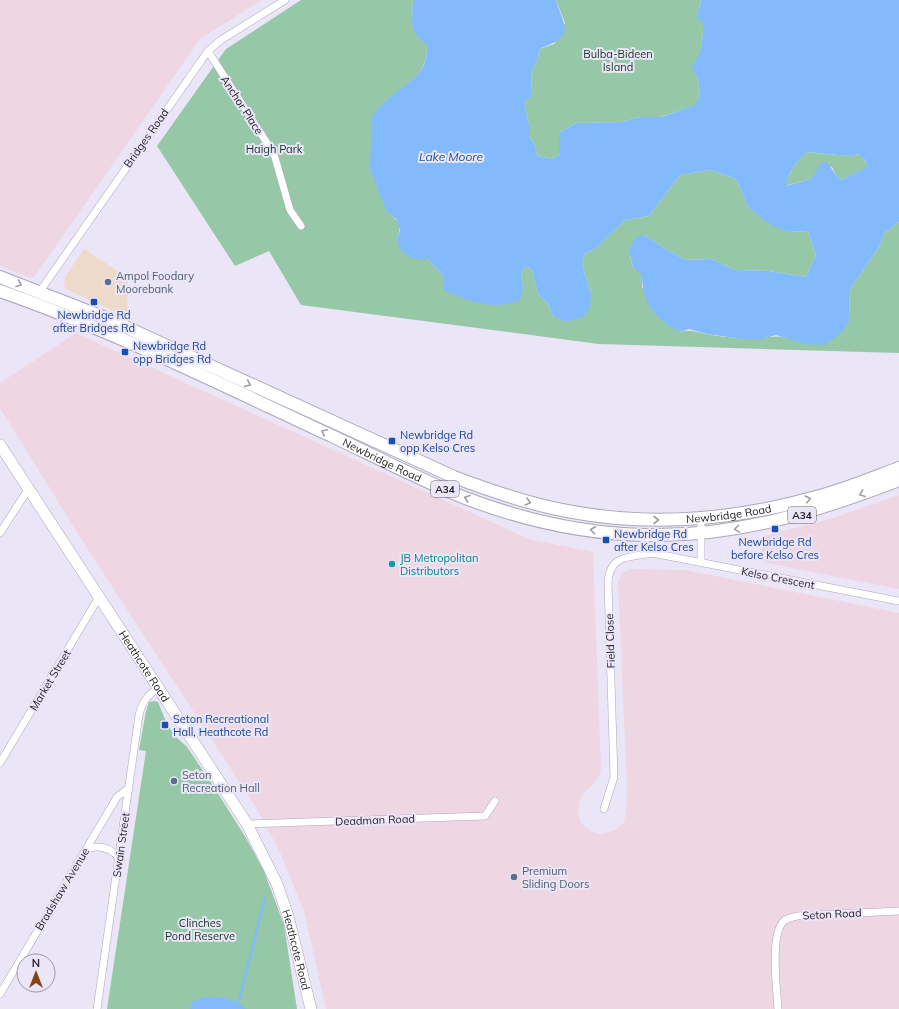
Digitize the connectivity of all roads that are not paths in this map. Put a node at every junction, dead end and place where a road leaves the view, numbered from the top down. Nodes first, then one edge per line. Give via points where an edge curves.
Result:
1 (285, 0) edge
2 (208, 51) junction
3 (301, 226) dead end
4 (0, 277) edge
5 (0, 290) edge
6 (37, 298) junction
7 (0, 444) edge
8 (899, 468) edge
9 (899, 480) edge
10 (29, 488) junction
11 (701, 518) junction
12 (0, 533) edge
13 (702, 533) junction
14 (701, 562) junction
15 (99, 597) junction
16 (899, 601) edge
17 (158, 688) junction
18 (0, 763) edge
19 (129, 788) junction
20 (495, 801) dead end
21 (604, 809) dead end
22 (247, 824) junction
23 (86, 849) junction
24 (119, 859) junction
25 (899, 911) edge
26 (0, 994) edge
27 (97, 1009) edge
28 (311, 1009) edge
29 (778, 1009) edge

1 - 2 street, Bridges Road
2 - 3 street, Anchor Place via 274,154 290,210
2 - 6 street, Bridges Road
4 -> 6 highway, Newbridge Road / A34
5 - 6 highway, Newbridge Road / A34
6 -> 11 highway, Newbridge Road / A34 via 108,319 401,453 491,490 545,506 594,516 649,520
13 -> 6 highway, Newbridge Road / A34 via 645,535 582,528 518,516 491,507 419,478
7 - 10 main road, Heathcote Road
11 -> 8 highway, Newbridge Road / A34 via 754,512 817,497
9 -> 13 highway, Newbridge Road / A34 via 777,521
10 - 12 street
10 - 15 main road, Heathcote Road
11 - 13 street
13 - 14 street
14 - 16 street, Kelso Crescent
14 - 21 street, Field Close via 652,553 625,557 614,563 609,572 614,777
15 - 17 main road, Heathcote Road
15 - 18 street, Market Street
17 - 19 street, Swain Street via 147,696 141,705
17 - 22 main road, Heathcote Road
19 - 23 street, Bradshaw Avenue via 117,797
19 - 24 street, Swain Street
20 - 22 street, Deadman Road via 485,816
22 - 28 main road, Heathcote Road via 278,884
23 - 24 street via 104,848 113,851
23 - 26 street, Bradshaw Avenue
24 - 27 street, Swain Street
25 - 29 street, Seton Road via 797,916 785,920 778,931 776,944

